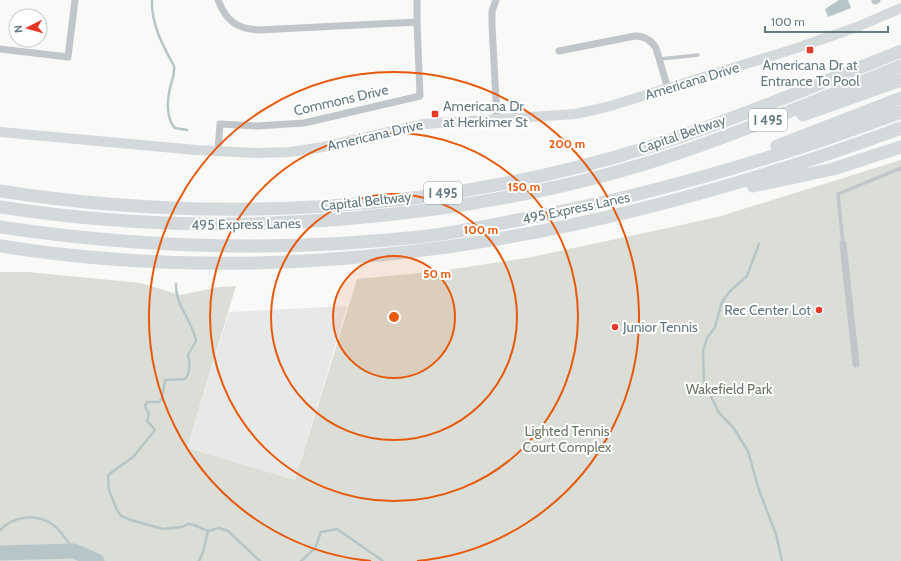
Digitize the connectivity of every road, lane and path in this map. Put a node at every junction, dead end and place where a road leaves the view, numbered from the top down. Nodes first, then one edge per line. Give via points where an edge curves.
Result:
1 (75, 0) edge
2 (218, 0) edge
3 (417, 0) edge
4 (494, 1) edge
5 (901, 8) edge
6 (417, 22) junction
7 (0, 49) edge
8 (559, 51) dead end
9 (901, 51) edge
10 (698, 55) dead end
11 (660, 59) junction
12 (901, 66) edge
13 (901, 80) edge
14 (668, 88) junction
15 (901, 98) edge
16 (901, 112) edge
17 (497, 120) junction
18 (901, 128) edge
19 (0, 132) edge
20 (901, 148) edge
21 (218, 151) junction
22 (634, 167) junction
23 (901, 168) edge
24 (0, 191) edge
25 (640, 195) junction
26 (659, 205) junction
27 (0, 207) edge
28 (0, 227) edge
29 (843, 244) joint
30 (0, 246) edge
31 (856, 364) dead end

1 - 7 street via 68,57
2 - 6 street via 223,12 236,26 248,30
3 - 6 street, Commons Drive
4 - 17 street via 492,25
5 - 14 street, Americana Drive via 797,48
6 - 21 street, Commons Drive via 420,96 304,123 257,126 220,124
8 - 11 street via 639,36 653,43
9 - 24 highway, Capital Beltway / I 495 via 649,147 534,177 438,194 290,208 194,210 120,205
10 - 11 lane
11 - 14 street
12 - 22 highway, 495 Express Lanes / I 495 via 777,117
13 - 22 highway via 743,136
14 - 17 street, Americana Drive via 575,114
15 - 25 highway via 781,145
16 - 25 highway, 495 Express Lanes / I 495 via 759,161
17 - 21 street, Americana Drive via 424,124 290,152
18 - 26 highway via 800,163
19 - 21 street, Americana Drive
20 - 26 highway via 833,169
22 - 27 highway, 495 Express Lanes / I 495 via 541,191 476,203 319,222 166,224 85,218
23 - 29 lane via 838,194
25 - 28 highway, 495 Express Lanes / I 495 via 454,232 322,244 226,246 137,243
26 - 30 highway via 505,238 398,254 303,262 199,264 100,258
29 - 31 street

